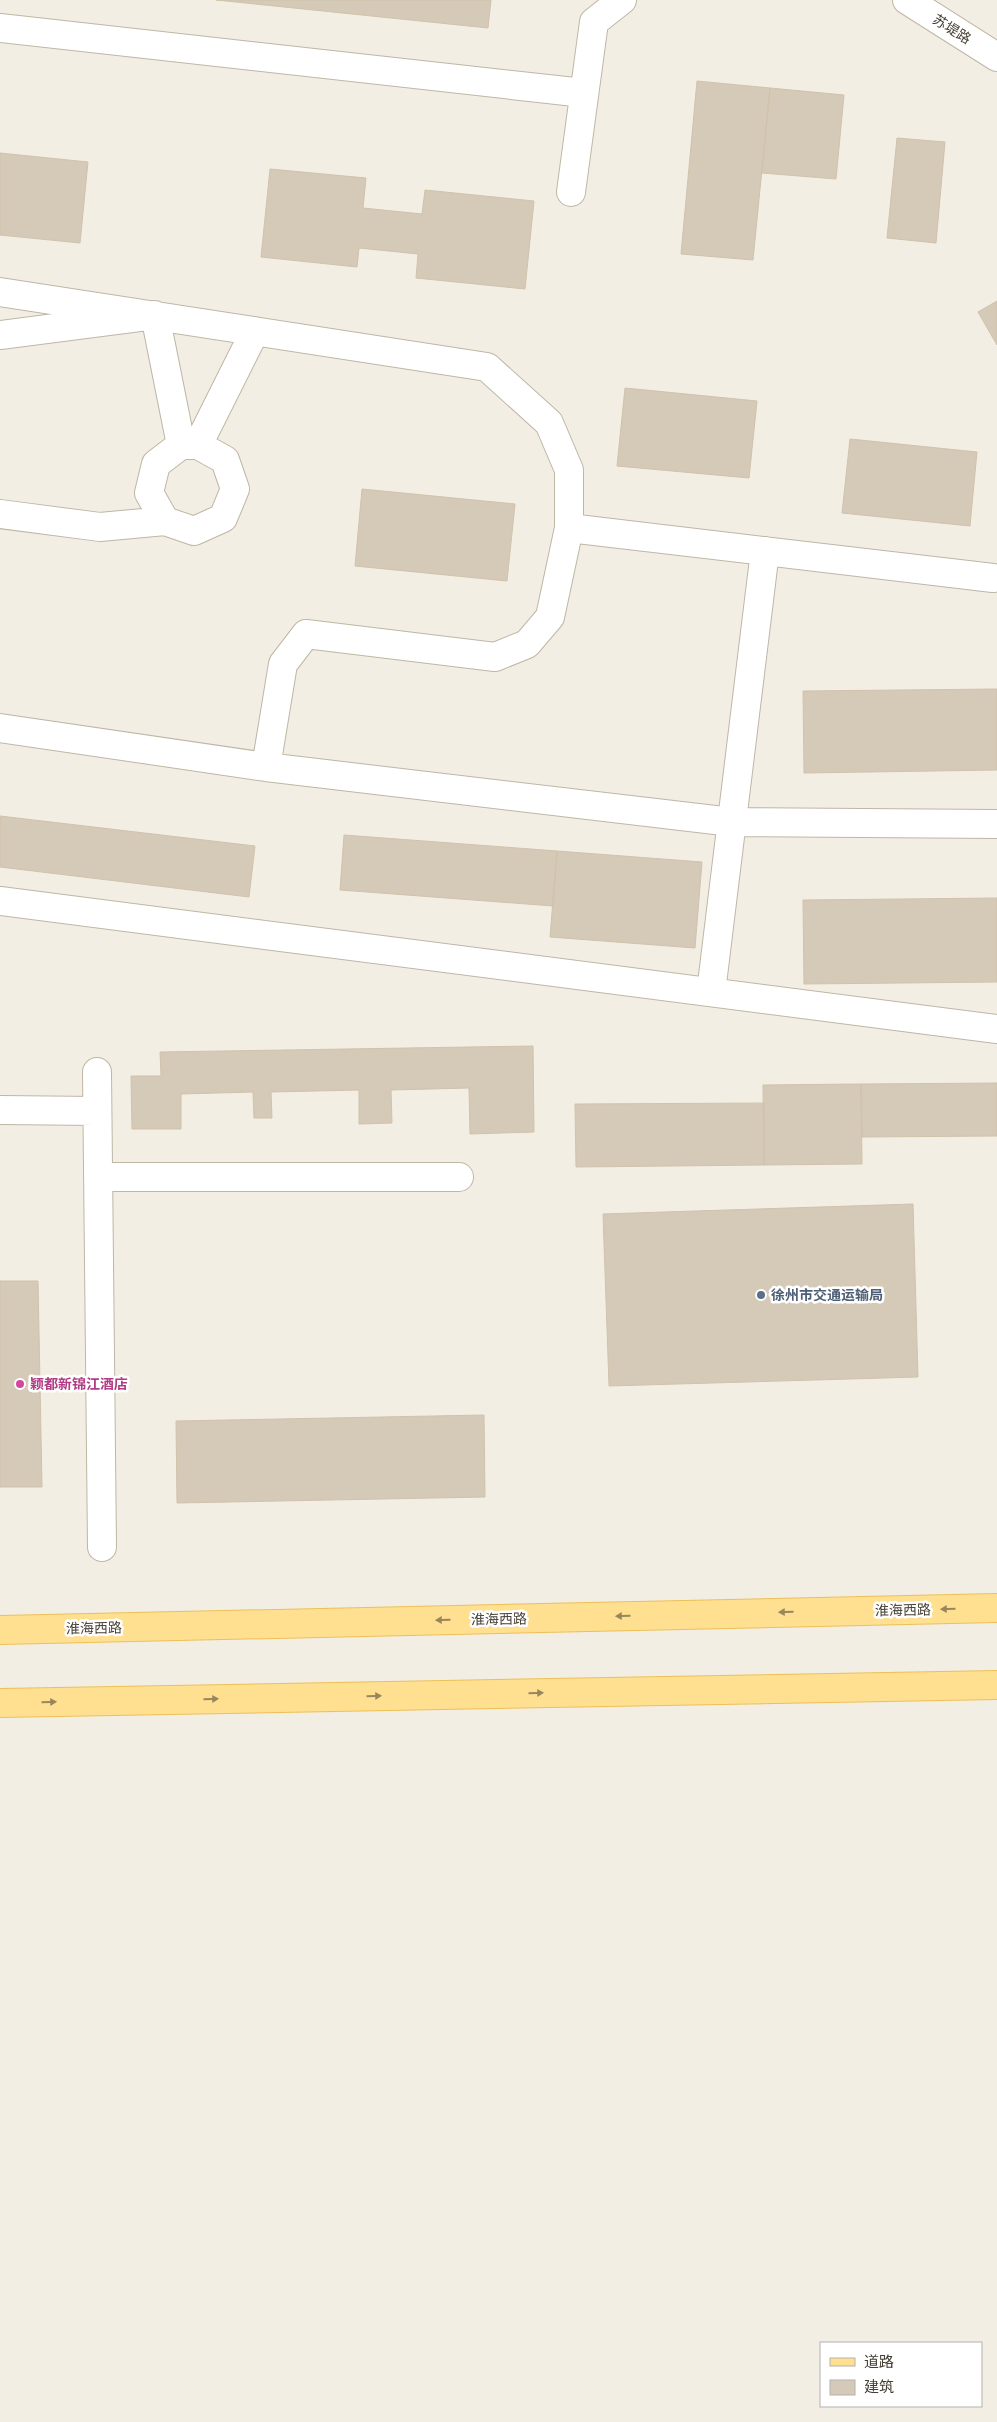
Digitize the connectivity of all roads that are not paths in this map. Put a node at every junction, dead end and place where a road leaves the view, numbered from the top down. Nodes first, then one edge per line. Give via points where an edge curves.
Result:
1 (622, 0) edge
2 (907, 0) edge
3 (0, 28) edge
4 (997, 57) edge
5 (584, 93) junction
6 (570, 192) dead end
7 (0, 292) edge
8 (156, 316) junction
9 (255, 331) junction
10 (0, 335) edge
11 (190, 445) junction
12 (0, 514) edge
13 (164, 521) junction
14 (570, 528) junction
15 (765, 551) junction
16 (993, 578) dead end
17 (0, 728) edge
18 (266, 767) junction
19 (732, 822) junction
20 (997, 824) edge
21 (0, 901) edge
22 (711, 992) junction
23 (997, 1029) edge
24 (98, 1072) dead end
25 (0, 1110) edge
26 (98, 1111) junction
27 (98, 1177) junction
28 (458, 1177) dead end
29 (102, 1547) dead end
30 (997, 1608) edge
31 (0, 1630) edge
32 (997, 1685) edge
33 (0, 1703) edge

1 - 5 street via 594,22
2 - 4 street, 苏堤路
3 - 5 street
5 - 6 street
7 - 8 street
8 - 9 street
8 - 10 street
8 - 11 street
9 - 11 street
9 - 14 street via 487,366 549,423 570,470
11 - 13 street via 156,464 149,494
11 - 13 street via 225,460 235,489 222,518 194,530
12 - 13 street via 100,528
14 - 15 street
14 - 18 street via 550,617 527,644 495,658 306,634 282,664
15 - 16 street
15 - 19 street
17 - 18 street
18 - 19 street
19 - 20 street
19 - 22 street
21 - 22 street
22 - 23 street
24 - 26 street
25 - 26 street
26 - 27 street
27 - 28 street
27 - 29 street
30 -> 31 main road, 淮海西路
33 -> 32 main road

